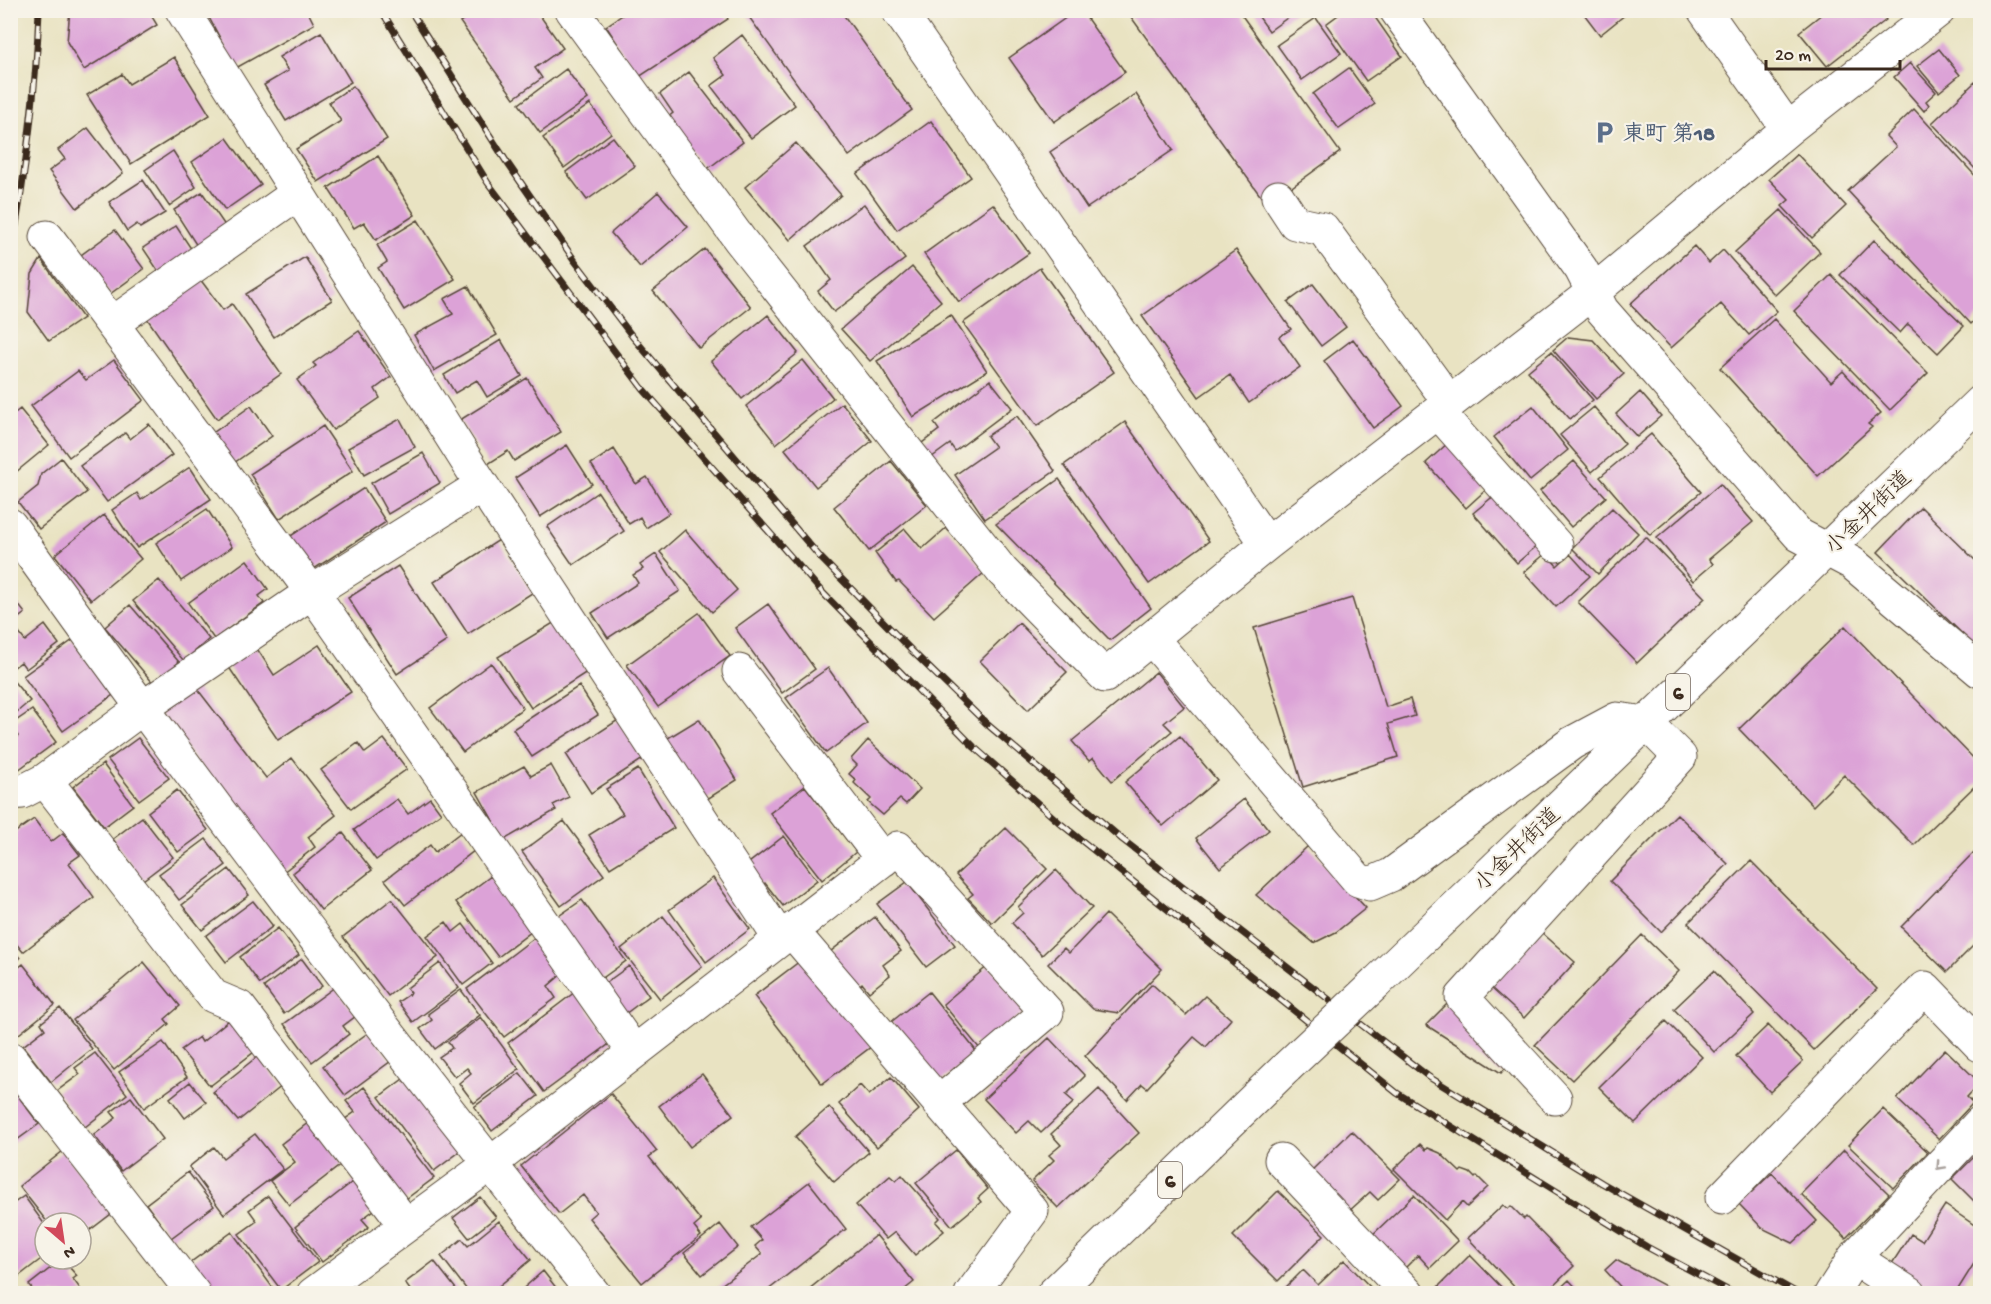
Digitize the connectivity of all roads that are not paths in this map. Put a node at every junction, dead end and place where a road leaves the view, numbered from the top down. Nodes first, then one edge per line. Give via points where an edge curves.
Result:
1 (182, 10) edge
2 (572, 10) edge
3 (898, 10) edge
4 (1396, 10) edge
5 (1704, 10) edge
6 (1939, 10) edge
7 (1788, 129) junction
8 (298, 192) junction
9 (1278, 197) dead end
10 (47, 237) dead end
11 (1593, 292) junction
12 (112, 323) junction
13 (1980, 402) edge
14 (1444, 408) junction
15 (482, 485) junction
16 (10, 525) edge
17 (1267, 544) junction
18 (1556, 544) dead end
19 (1826, 550) junction
20 (312, 592) junction
21 (1152, 639) junction
22 (738, 670) dead end
23 (1980, 671) edge
24 (141, 709) junction
25 (1646, 723) junction
26 (45, 780) junction
27 (10, 793) edge
28 (891, 854) junction
29 (785, 934) junction
30 (1980, 1045) edge
31 (634, 1052) junction
32 (10, 1058) edge
33 (1555, 1098) dead end
34 (939, 1103) junction
35 (1980, 1123) edge
36 (1281, 1160) dead end
37 (490, 1164) junction
38 (1722, 1198) dead end
39 (406, 1225) junction
40 (1854, 1258) junction
41 (194, 1293) edge
42 (314, 1293) edge
43 (594, 1293) edge
44 (971, 1293) edge
45 (1053, 1293) edge
46 (1408, 1293) edge
47 (1831, 1293) edge
48 (1910, 1293) edge

1 - 8 street
2 - 21 street via 740,240 1002,571 1105,676
3 - 17 street
4 - 11 street via 1581,269
5 - 7 street
6 - 7 street
7 - 11 street
8 - 12 street
8 - 15 street
9 - 14 street via 1294,223 1323,229
10 - 12 street
11 - 14 street
11 - 19 street via 1602,310 1799,535
12 - 20 street
13 - 19 street, 小金井街道 / 6
14 - 17 street
14 - 18 street
15 - 20 street
15 - 29 street
16 - 24 street
17 - 21 street
19 - 23 street via 1852,563
19 - 25 street, 小金井街道 / 6
20 - 24 street
20 - 31 street
21 - 25 street via 1358,880 1370,884 1391,875 1572,743 1617,719
22 - 28 street
24 - 26 street
24 - 37 street
25 - 33 street via 1680,757 1462,997
25 - 45 street, 小金井街道 / 6, bridge
26 - 27 street via 22,792
26 - 39 street via 213,996 239,1007
28 - 29 street
28 - 34 street via 1047,1012
29 - 31 street
29 - 34 street
30 - 38 street via 1925,988
31 - 37 street
32 - 41 street
34 - 44 street via 1032,1211
35 -> 40 street
36 - 46 street
37 - 39 street
37 - 43 street
39 - 42 street
40 - 47 street
40 - 48 street

